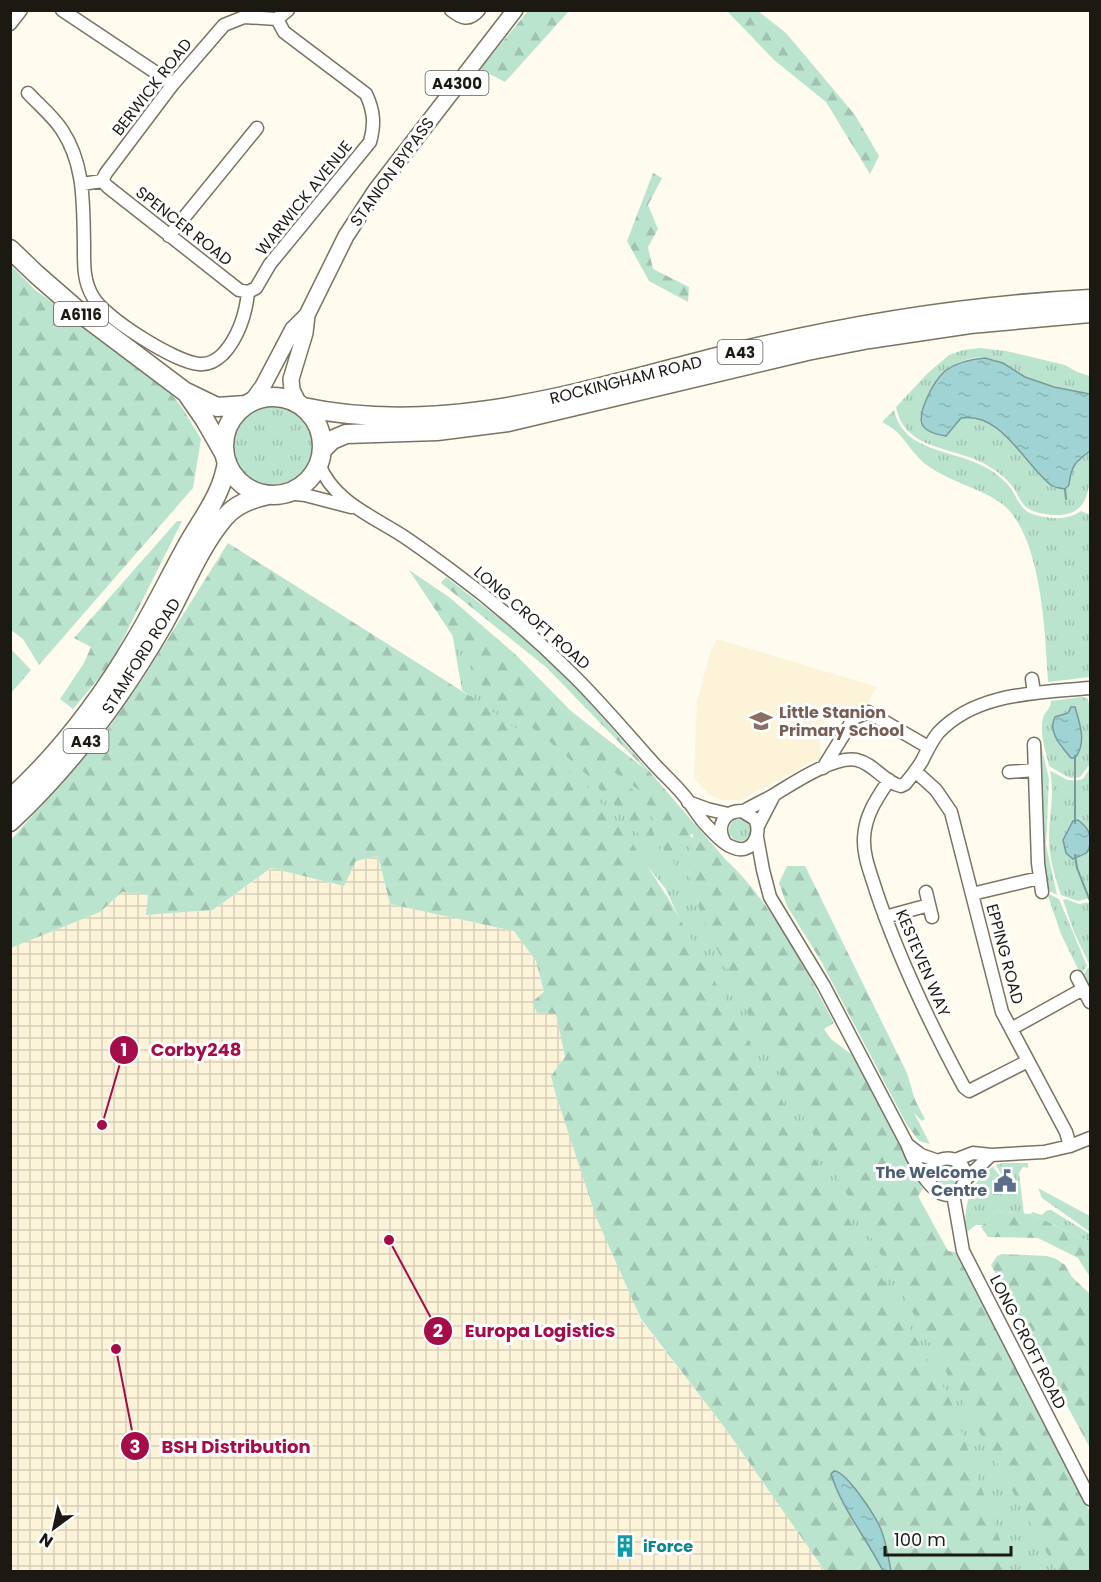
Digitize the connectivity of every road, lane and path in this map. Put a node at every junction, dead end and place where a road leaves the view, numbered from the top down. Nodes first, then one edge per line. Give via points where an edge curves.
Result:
1 (21, 10) edge
2 (62, 10) edge
3 (288, 10) edge
4 (451, 10) edge
5 (479, 10) edge
6 (515, 10) edge
7 (277, 19) junction
8 (10, 24) edge
9 (173, 84) junction
10 (28, 93) dead end
11 (257, 128) dead end
12 (102, 181) junction
13 (82, 184) junction
14 (169, 236) junction
15 (10, 249) edge
16 (248, 292) junction
17 (1090, 299) edge
18 (1090, 313) edge
19 (307, 315) junction
20 (184, 391) junction
21 (249, 403) junction
22 (301, 405) junction
23 (320, 457) junction
24 (226, 459) junction
25 (287, 493) junction
26 (268, 495) junction
27 (358, 509) junction
28 (1032, 679) dead end
29 (1090, 687) edge
30 (1034, 693) junction
31 (1034, 744) dead end
32 (928, 747) junction
33 (823, 768) junction
34 (1035, 770) junction
35 (915, 771) junction
36 (1009, 772) dead end
37 (889, 780) junction
38 (774, 795) junction
39 (10, 799) edge
40 (688, 802) junction
41 (744, 811) junction
42 (728, 814) junction
43 (10, 822) edge
44 (758, 832) junction
45 (724, 841) junction
46 (740, 849) junction
47 (763, 870) junction
48 (1039, 878) junction
49 (926, 892) dead end
50 (1042, 892) dead end
51 (972, 894) junction
52 (885, 917) junction
53 (1077, 976) dead end
54 (1083, 989) junction
55 (1090, 1002) edge
56 (1011, 1029) junction
57 (1028, 1061) junction
58 (1090, 1138) edge
59 (907, 1144) junction
60 (1070, 1146) junction
61 (991, 1155) junction
62 (955, 1160) junction
63 (938, 1161) junction
64 (965, 1180) junction
65 (930, 1182) junction
66 (953, 1194) junction
67 (1090, 1499) edge

1 - 8 street
2 - 9 street
3 - 7 street
4 - 5 street via 461,18 474,16
6 - 19 main road, STANION BYPASS / A4300 via 376,190 346,236
7 - 9 street, BERWICK ROAD via 244,17 224,25
7 - 16 street, WARWICK AVENUE via 284,33 366,93 374,125 370,142 270,264 256,288
9 - 12 street, BERWICK ROAD
10 - 13 street via 61,128 75,154
11 - 14 street
12 - 13 street
12 - 14 street, SPENCER ROAD
13 - 16 street via 85,278 93,298 107,314 146,340 187,362 215,362 228,348 247,311
14 - 16 street, SPENCER ROAD via 239,290
15 - 20 highway, A6116 via 58,295
17 - 22 highway, ROCKINGHAM ROAD / A43 via 971,309 867,324 545,401 476,413 393,417 350,415
18 - 23 highway, ROCKINGHAM ROAD / A43 via 970,324 869,339 508,422 346,434 332,440
19 - 21 main road, A4300 via 293,329 263,386
19 - 22 main road, A4300 via 291,379 292,390
20 - 21 highway, A6116 via 217,407
20 - 24 highway, A6116
21 - 22 highway via 276,397
21 - 24 highway via 230,422 224,444
22 - 23 highway via 318,426
23 - 25 highway via 315,472 303,485
23 - 27 street, LONG CROFT ROAD via 324,478
24 - 26 highway via 239,481
24 - 39 highway, STAMFORD ROAD / A43 via 220,491 135,643 64,743
25 - 26 highway
25 - 27 street, LONG CROFT ROAD
26 - 43 highway, STAMFORD ROAD / A43 via 244,502 224,518 110,709 77,753
27 - 40 street, LONG CROFT ROAD via 424,551 516,622 577,679
28 - 30 street
29 - 30 street
30 - 32 street via 969,709
31 - 34 street
32 - 33 street via 868,712 854,718
32 - 35 street
33 - 37 street via 857,760
33 - 38 street
34 - 36 street
34 - 48 street
35 - 37 street via 902,786
35 - 51 street, EPPING ROAD via 948,805
37 - 52 street, KESTEVEN WAY via 868,814 863,841
38 - 41 street
38 - 44 street
40 - 42 street, LONG CROFT ROAD
40 - 45 street, LONG CROFT ROAD
41 - 42 street
41 - 44 street via 755,819
42 - 45 street via 720,830
44 - 46 street via 750,846
44 - 47 street
45 - 46 street
46 - 47 street
47 - 59 street via 770,897 824,986
48 - 50 street
48 - 51 street
49 - 52 street via 931,911
51 - 56 street, EPPING ROAD via 1002,1012
52 - 57 street, KESTEVEN WAY via 926,1015 966,1090 972,1091
53 - 54 street
54 - 55 street
54 - 56 street
56 - 57 street, EPPING ROAD
57 - 60 street, EPPING ROAD
58 - 60 street
59 - 63 street
59 - 65 street via 914,1162
60 - 61 street via 1044,1152
61 - 62 street via 974,1153
61 - 64 street
62 - 63 street
62 - 64 street via 963,1168
63 - 65 street via 931,1168
64 - 66 street
65 - 66 street via 941,1194
66 - 67 street, LONG CROFT ROAD via 963,1251

